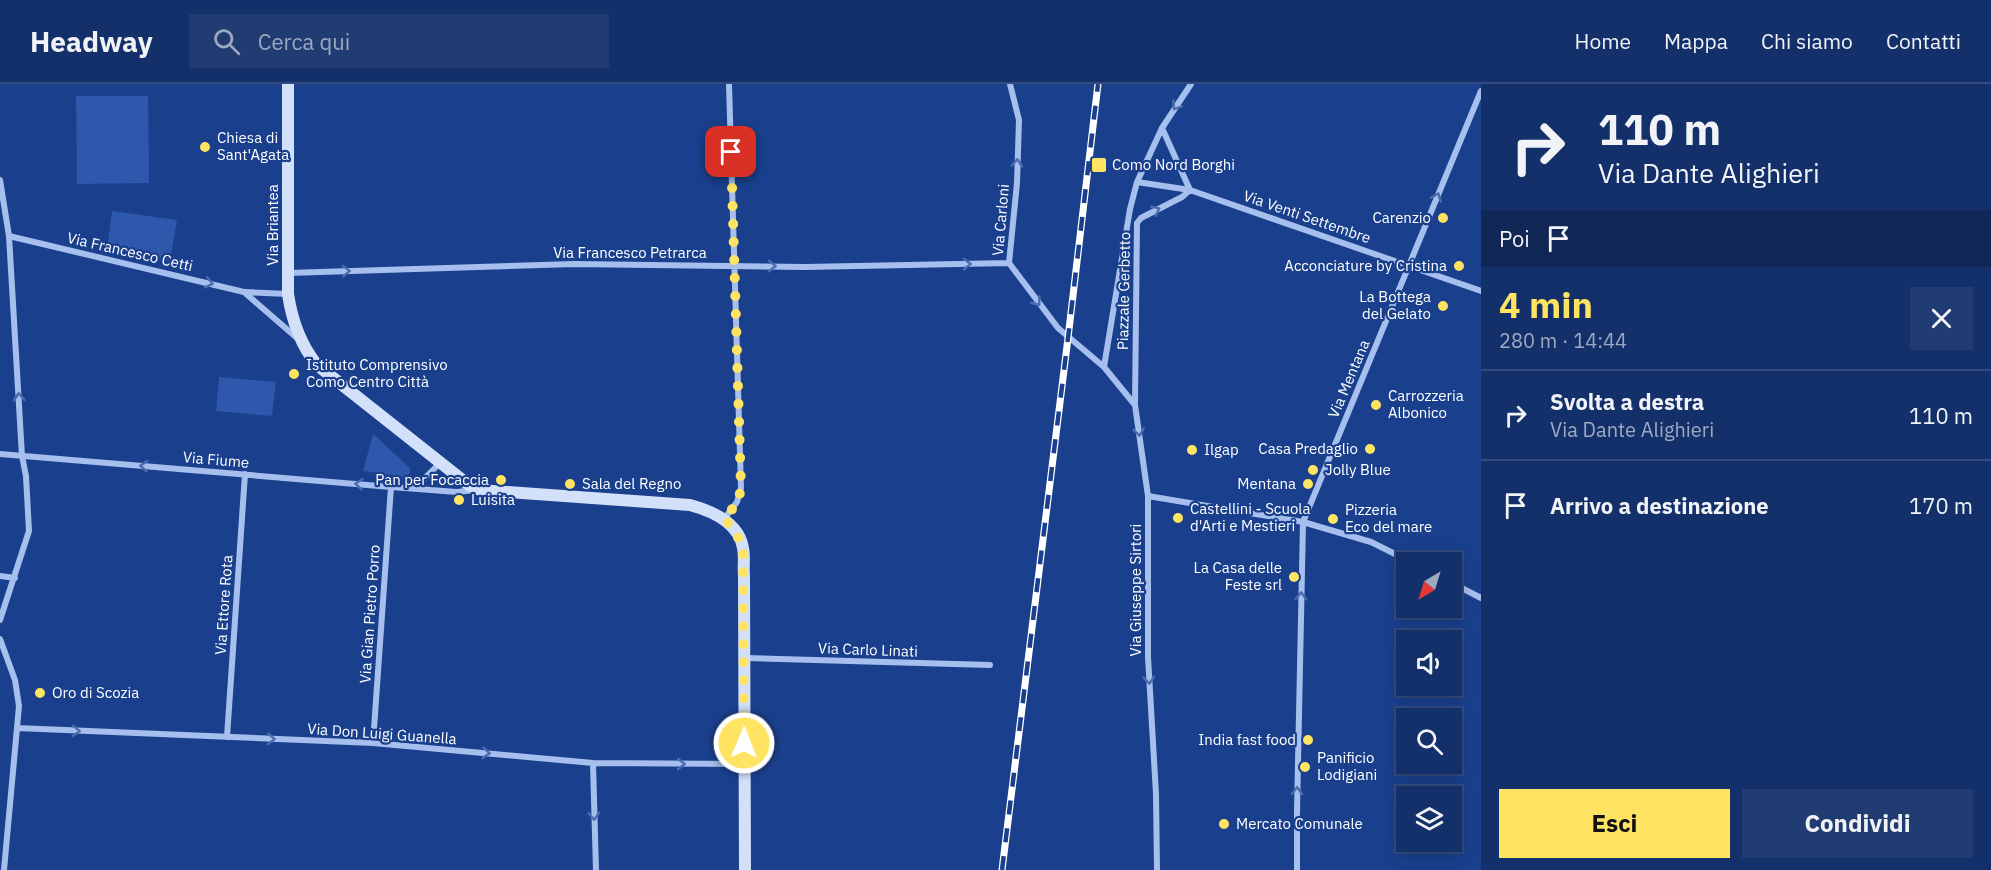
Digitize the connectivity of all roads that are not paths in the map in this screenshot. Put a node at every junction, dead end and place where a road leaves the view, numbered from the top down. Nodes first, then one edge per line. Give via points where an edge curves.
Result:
1 (288, 84) edge
2 (729, 84) edge
3 (1010, 84) edge
4 (1191, 84) edge
5 (1481, 91) edge
6 (1162, 128) junction
7 (0, 180) edge
8 (1137, 182) junction
9 (1190, 190) junction
10 (9, 236) junction
11 (1009, 263) junction
12 (1410, 265) junction
13 (734, 266) junction
14 (288, 273) junction
15 (1481, 291) edge
16 (244, 292) junction
17 (288, 294) junction
18 (300, 341) junction
19 (1104, 367) junction
20 (1135, 405) junction
21 (0, 454) edge
22 (22, 456) junction
23 (440, 463) junction
24 (245, 474) junction
25 (391, 487) junction
26 (408, 488) junction
27 (480, 490) junction
28 (1148, 496) junction
29 (724, 519) junction
30 (1303, 522) junction
31 (1396, 554) edge
32 (0, 576) edge
33 (15, 578) junction
34 (1462, 588) edge
35 (1481, 598) edge
36 (0, 620) edge
37 (0, 639) edge
38 (745, 658) junction
39 (990, 665) dead end
40 (17, 728) junction
41 (227, 737) junction
42 (373, 743) junction
43 (593, 762) junction
44 (744, 764) junction
45 (4, 870) edge
46 (596, 870) edge
47 (745, 870) edge
48 (1156, 870) edge
49 (1297, 870) edge

1 - 14 main road, Via Briantea
2 - 13 street
11 -> 3 street, Via Carloni via 1019,120
4 -> 6 street, Piazzale Gerbetto
12 -> 5 street, Via Mentana
6 - 8 street, Piazzale Gerbetto
6 - 9 street
7 - 10 street
8 - 9 street
8 - 19 street, Piazzale Gerbetto
9 - 12 street, Via Venti Settembre
20 -> 9 street, Piazzale Gerbetto via 1137,223
10 -> 16 street, Via Francesco Cetti
22 -> 10 street
13 -> 11 street, Via Francesco Petrarca
11 -> 19 street, Via Carloni via 1058,328
12 - 15 street, Via Venti Settembre
12 - 30 street, Via Mentana
14 -> 13 street, Via Francesco Petrarca via 574,264
13 - 29 street via 741,488 738,502
14 - 17 main road, Via Briantea
16 - 17 street, Via Francesco Cetti
16 - 18 street, Via Francesco Cetti
17 - 18 main road, Via Briantea
18 - 23 main road, Via Briantea via 326,373
19 - 20 street
20 -> 28 street, Via Giuseppe Sirtori
21 - 22 street, Via Fiume
24 -> 22 street, Via Fiume
22 - 33 street via 29,531
23 - 26 street via 426,478
23 - 27 main road, Via Briantea
25 -> 24 street, Via Fiume
24 - 41 street, Via Ettore Rota
25 - 26 street, Via Fiume
25 - 42 street, Via Gian Pietro Porro
26 - 27 street, Via Fiume
27 - 29 main road via 690,505
28 - 30 street
28 -> 48 street, Via Giuseppe Sirtori via 1148,657
29 - 38 main road via 743,547
30 - 31 street via 1371,542
49 -> 30 street, Via Mentana
32 - 33 street
33 - 36 street
34 - 35 street
37 - 40 street via 17,687
38 - 39 street, Via Carlo Linati
38 - 44 main road
40 -> 41 street, Via Don Luigi Guanella
40 - 45 street
41 -> 42 street, Via Don Luigi Guanella
42 -> 43 street, Via Don Luigi Guanella
43 -> 44 street, Via Don Luigi Guanella
43 -> 46 street
44 - 47 main road

